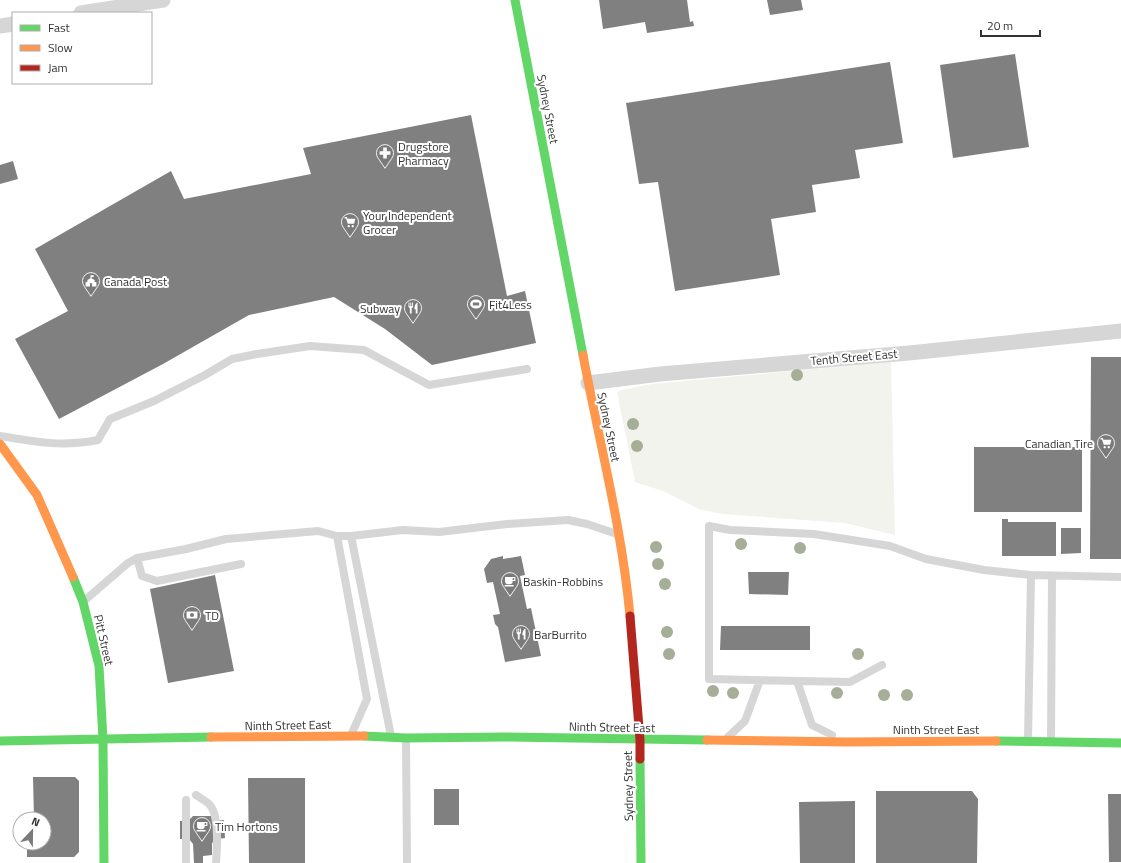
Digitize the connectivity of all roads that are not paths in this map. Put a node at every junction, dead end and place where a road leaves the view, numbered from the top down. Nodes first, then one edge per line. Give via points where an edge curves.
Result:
1 (163, 0) edge
2 (515, 0) edge
3 (87, 12) edge
4 (12, 24) edge
5 (0, 26) edge
6 (1121, 330) edge
7 (527, 369) dead end
8 (588, 383) junction
9 (0, 436) edge
10 (0, 444) edge
11 (619, 535) junction
12 (337, 536) junction
13 (350, 536) junction
14 (137, 558) junction
15 (241, 564) dead end
16 (1031, 575) junction
17 (1052, 576) junction
18 (1121, 577) edge
19 (83, 602) junction
20 (882, 665) dead end
21 (760, 680) junction
22 (797, 680) junction
23 (351, 735) junction
24 (391, 737) junction
25 (406, 738) junction
26 (102, 740) junction
27 (640, 740) junction
28 (725, 740) junction
29 (0, 741) edge
30 (1028, 741) junction
31 (846, 742) junction
32 (1050, 742) junction
33 (1121, 743) edge
34 (196, 795) dead end
35 (186, 800) dead end
36 (104, 863) edge
37 (186, 863) edge
38 (216, 863) edge
39 (406, 863) edge
40 (641, 863) edge

1 - 3 street
2 - 8 street, Sydney Street
4 - 5 street
6 - 8 street, Tenth Street East
7 - 9 lane via 429,385 364,350 310,346 232,359 154,401 110,419 98,440 79,444 38,443
8 - 11 street, Sydney Street
10 - 19 street, Pitt Street via 37,495
11 - 13 lane via 568,520 439,532 403,530
11 - 27 street, Sydney Street via 627,583
12 - 13 lane
12 - 14 lane via 318,531 237,538
12 - 23 lane via 367,699
13 - 24 lane
14 - 15 lane via 142,576 158,581
14 - 19 lane
16 - 17 lane
16 - 21 lane via 984,570 926,558 890,546 828,536 730,530 709,526 709,679
16 - 30 lane
17 - 18 lane
17 - 32 lane
19 - 26 street, Pitt Street via 99,666
20 - 22 lane via 850,682
21 - 22 lane
21 - 28 lane via 745,720
22 - 31 lane via 812,725
23 - 24 street, Ninth Street East
23 - 26 street, Ninth Street East
24 - 25 street, Ninth Street East
25 - 27 street, Ninth Street East
25 - 39 lane
26 - 29 street, Ninth Street East
26 - 36 street, Pitt Street
27 - 28 street, Ninth Street East
27 - 40 street, Sydney Street
28 - 31 street, Ninth Street East
30 - 31 street, Ninth Street East
30 - 32 street, Ninth Street East
32 - 33 street, Ninth Street East
34 - 38 lane via 210,805 216,820
35 - 37 lane

